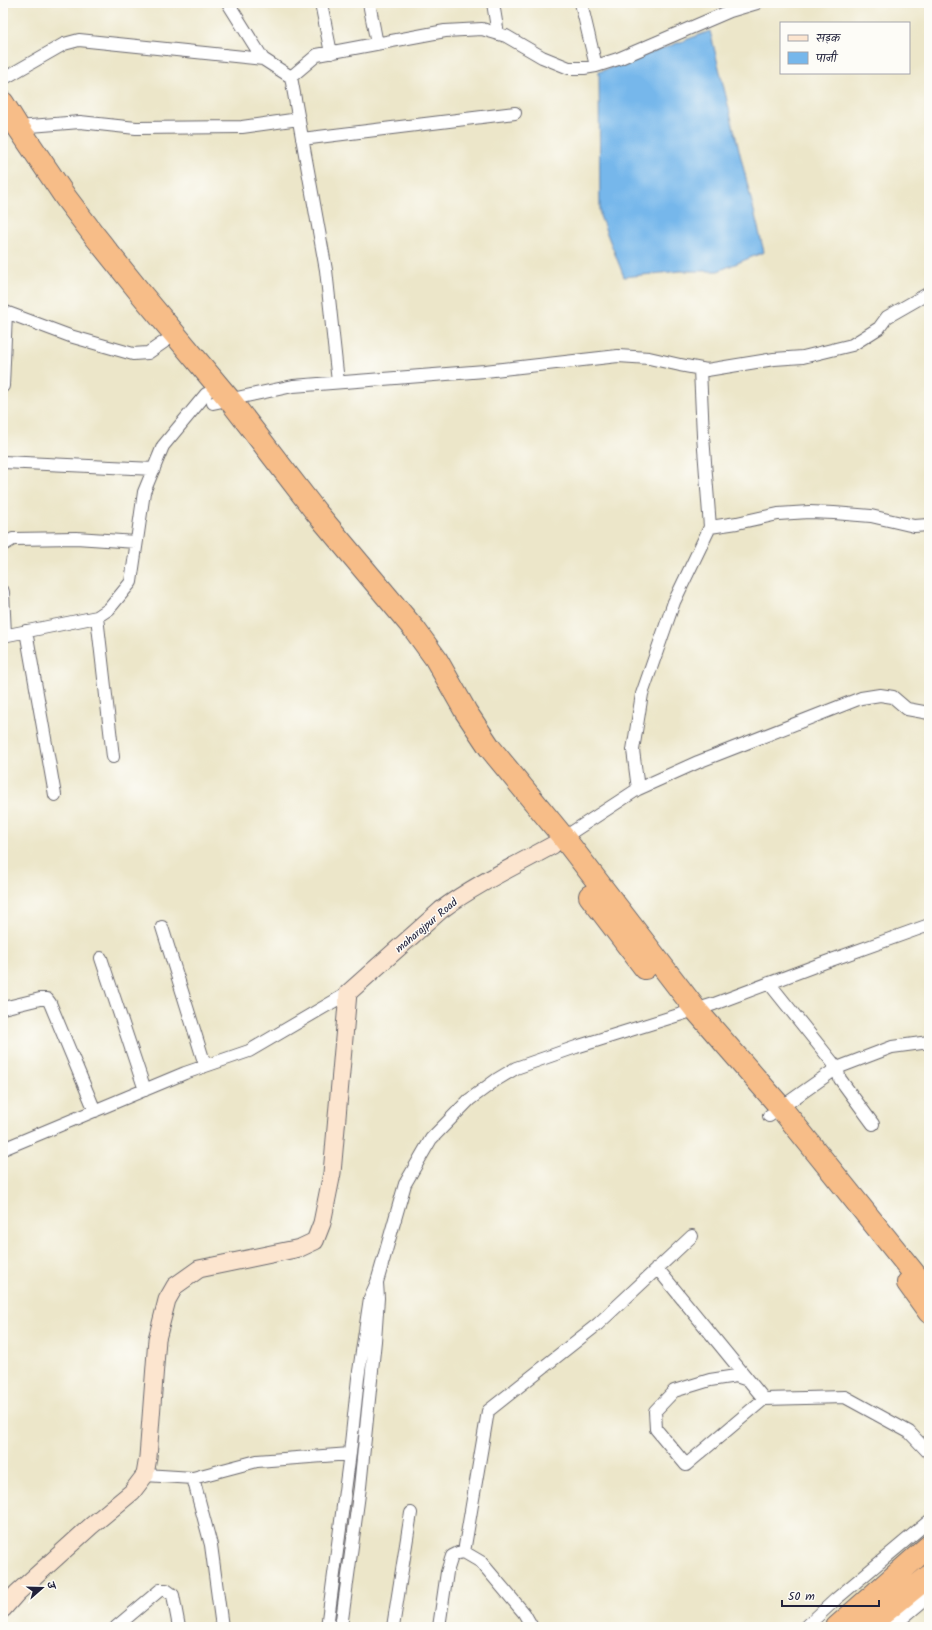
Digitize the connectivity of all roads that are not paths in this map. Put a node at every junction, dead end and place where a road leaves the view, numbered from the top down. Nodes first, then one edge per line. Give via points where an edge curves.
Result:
1 (228, 3) edge
2 (321, 3) edge
3 (369, 3) edge
4 (493, 3) edge
5 (581, 3) edge
6 (757, 3) edge
7 (498, 34) junction
8 (377, 44) junction
9 (331, 53) junction
10 (263, 59) junction
11 (596, 66) junction
12 (291, 77) junction
13 (3, 79) edge
14 (3, 103) edge
15 (515, 113) dead end
16 (299, 119) junction
17 (10, 127) edge
18 (302, 139) junction
19 (929, 293) edge
20 (4, 312) edge
21 (164, 342) junction
22 (700, 369) junction
23 (338, 382) junction
24 (3, 386) edge
25 (216, 399) junction
26 (3, 462) edge
27 (154, 469) junction
28 (929, 525) edge
29 (710, 527) junction
30 (136, 542) junction
31 (3, 546) edge
32 (3, 592) edge
33 (97, 617) junction
34 (26, 631) junction
35 (4, 636) edge
36 (929, 713) edge
37 (113, 756) dead end
38 (638, 789) junction
39 (55, 795) dead end
40 (558, 842) junction
41 (929, 925) edge
42 (162, 927) dead end
43 (101, 958) dead end
44 (769, 983) junction
45 (348, 993) junction
46 (3, 1008) edge
47 (689, 1012) junction
48 (929, 1042) edge
49 (205, 1065) junction
50 (838, 1068) junction
51 (145, 1090) junction
52 (95, 1111) junction
53 (775, 1112) junction
54 (873, 1124) dead end
55 (3, 1149) edge
56 (692, 1236) dead end
57 (657, 1268) junction
58 (377, 1282) junction
59 (929, 1292) edge
60 (929, 1312) edge
61 (748, 1380) junction
62 (764, 1399) junction
63 (350, 1454) junction
64 (929, 1454) edge
65 (145, 1475) junction
66 (193, 1478) junction
67 (411, 1513) dead end
68 (929, 1521) edge
69 (929, 1546) edge
70 (464, 1552) junction
71 (929, 1576) edge
72 (929, 1596) edge
73 (3, 1609) edge
74 (117, 1627) edge
75 (179, 1627) edge
76 (222, 1627) edge
77 (324, 1627) edge
78 (341, 1627) edge
79 (393, 1627) edge
80 (439, 1627) edge
81 (532, 1627) edge
82 (806, 1627) edge
83 (837, 1627) edge
84 (866, 1627) edge
85 (892, 1627) edge

1 - 10 street
2 - 9 street
3 - 8 street
4 - 7 street
5 - 11 street
6 - 11 street via 730,11
7 - 8 street via 482,29 445,31
7 - 11 street via 569,68
8 - 9 street
9 - 12 street via 317,55
10 - 12 street
10 - 13 street via 79,40 64,44
12 - 16 street
14 - 17 highway
15 - 18 street
16 - 17 street via 242,127 136,128 80,122
16 - 18 street
17 - 21 highway via 51,197 97,260
17 - 25 highway via 143,296
18 - 23 street via 326,270
19 - 22 street via 887,317 879,328 852,345 803,357
20 - 21 street via 70,336 133,354 148,353
20 - 24 street
21 - 25 highway
22 - 23 street via 649,358 618,356 485,371
22 - 29 street
23 - 25 street via 293,386
25 - 27 street via 163,446
25 - 40 highway via 315,531 396,627 488,767
26 - 27 street
27 - 30 street via 144,492
28 - 29 street via 914,526 871,516 809,512 778,514
29 - 38 street via 674,602 642,694 633,750
30 - 31 street via 76,538 13,539
30 - 33 street via 131,582 109,609
32 - 35 street
33 - 34 street
33 - 37 street
34 - 35 street
34 - 39 street
36 - 38 street via 907,709 893,697 880,695 861,698 698,762
38 - 40 street
40 - 45 street, maharajpur Road via 457,899
40 - 47 highway via 615,930
41 - 44 street
42 - 49 street
43 - 51 street
44 - 47 street
44 - 50 street
45 - 49 street via 249,1051
45 - 65 street via 332,1173 322,1223 315,1242 300,1248 199,1269 175,1286 167,1300 157,1339
46 - 52 street via 47,999
47 - 53 highway
47 - 58 street via 516,1068 469,1100 431,1139 405,1184
48 - 50 street via 892,1047
49 - 51 street
50 - 53 street
50 - 54 street via 840,1079
51 - 52 street
52 - 55 street
53 - 59 highway
53 - 60 highway via 822,1178 910,1285
56 - 57 street
57 - 61 street
57 - 70 street via 598,1324 488,1411
58 - 63 street via 370,1298
58 - 78 street via 375,1348
61 - 62 street
61 - 62 street via 736,1376 674,1390 655,1411 656,1429 686,1465
62 - 64 street via 845,1397 909,1432
63 - 66 street via 257,1461
63 - 77 street
65 - 66 street
65 - 73 street via 132,1492 85,1531
66 - 76 street via 211,1545
67 - 79 street
68 - 82 street
69 - 83 highway
70 - 80 street via 452,1556 447,1572
70 - 81 street via 481,1562 524,1613
71 - 84 highway
72 - 85 street
74 - 75 street via 160,1590 166,1590 173,1595

